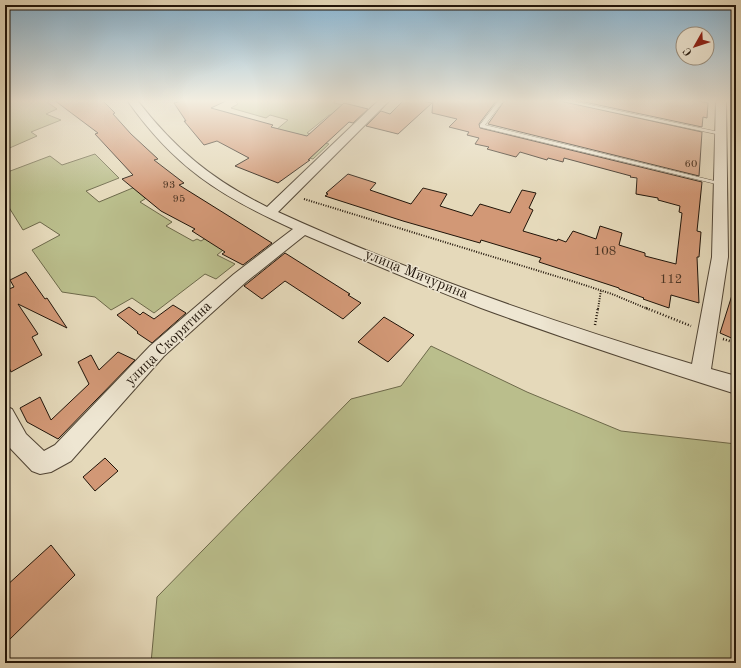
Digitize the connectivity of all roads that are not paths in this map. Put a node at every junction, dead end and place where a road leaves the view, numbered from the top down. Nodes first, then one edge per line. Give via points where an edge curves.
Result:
1 (158, 131) edge
2 (353, 131) edge
3 (504, 131) edge
4 (712, 131) edge
5 (721, 133) joint
6 (720, 183) junction
7 (270, 212) junction
8 (304, 228) junction
9 (700, 374) junction
10 (736, 385) edge
11 (5, 416) edge

1 - 7 street, улица Мичурина via 194,168 215,183
2 - 7 street
3 - 6 lane
4 - 5 lane
5 - 6 street
6 - 9 street via 720,257
7 - 8 street, улица Мичурина
8 - 9 street, улица Мичурина via 403,272 456,292 592,341
8 - 11 street, улица Скорятина via 240,278 157,351 63,452 51,461 40,463 18,441
9 - 10 street, улица Мичурина

